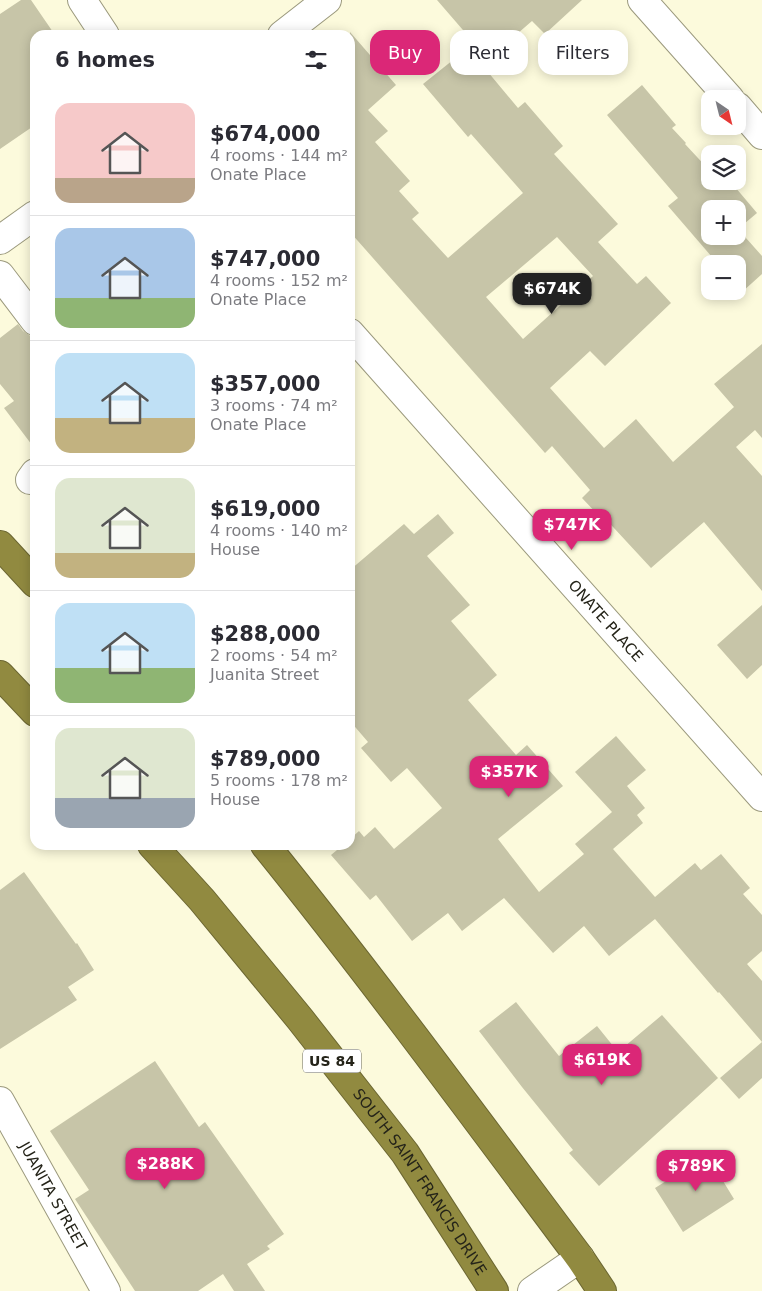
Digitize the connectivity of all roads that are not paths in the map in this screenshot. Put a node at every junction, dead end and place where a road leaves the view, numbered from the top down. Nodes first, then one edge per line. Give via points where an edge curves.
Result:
1 (82, 0) edge
2 (327, 0) edge
3 (642, 0) edge
4 (102, 30) edge
5 (288, 30) edge
6 (722, 90) edge
7 (746, 116) edge
8 (762, 135) edge
9 (30, 219) edge
10 (0, 240) edge
11 (0, 275) edge
12 (30, 314) edge
13 (355, 339) edge
14 (0, 545) edge
15 (30, 578) edge
16 (0, 674) edge
17 (30, 707) edge
18 (762, 797) edge
19 (157, 850) edge
20 (269, 850) edge
21 (0, 1101) edge
22 (580, 1258) junction
23 (106, 1291) edge
24 (494, 1291) edge
25 (532, 1291) edge
26 (602, 1291) edge

1 - 4 street
2 - 5 street
3 - 6 street
7 - 8 street
9 - 10 street
11 - 12 street
13 - 18 street, ONATE PLACE
14 - 15 highway
16 - 17 highway
19 - 24 highway, SOUTH SAINT FRANCIS DRIVE / US 84 via 294,1012 405,1153
20 - 22 highway
21 - 23 street, JUANITA STREET
22 - 25 street
22 - 26 highway

